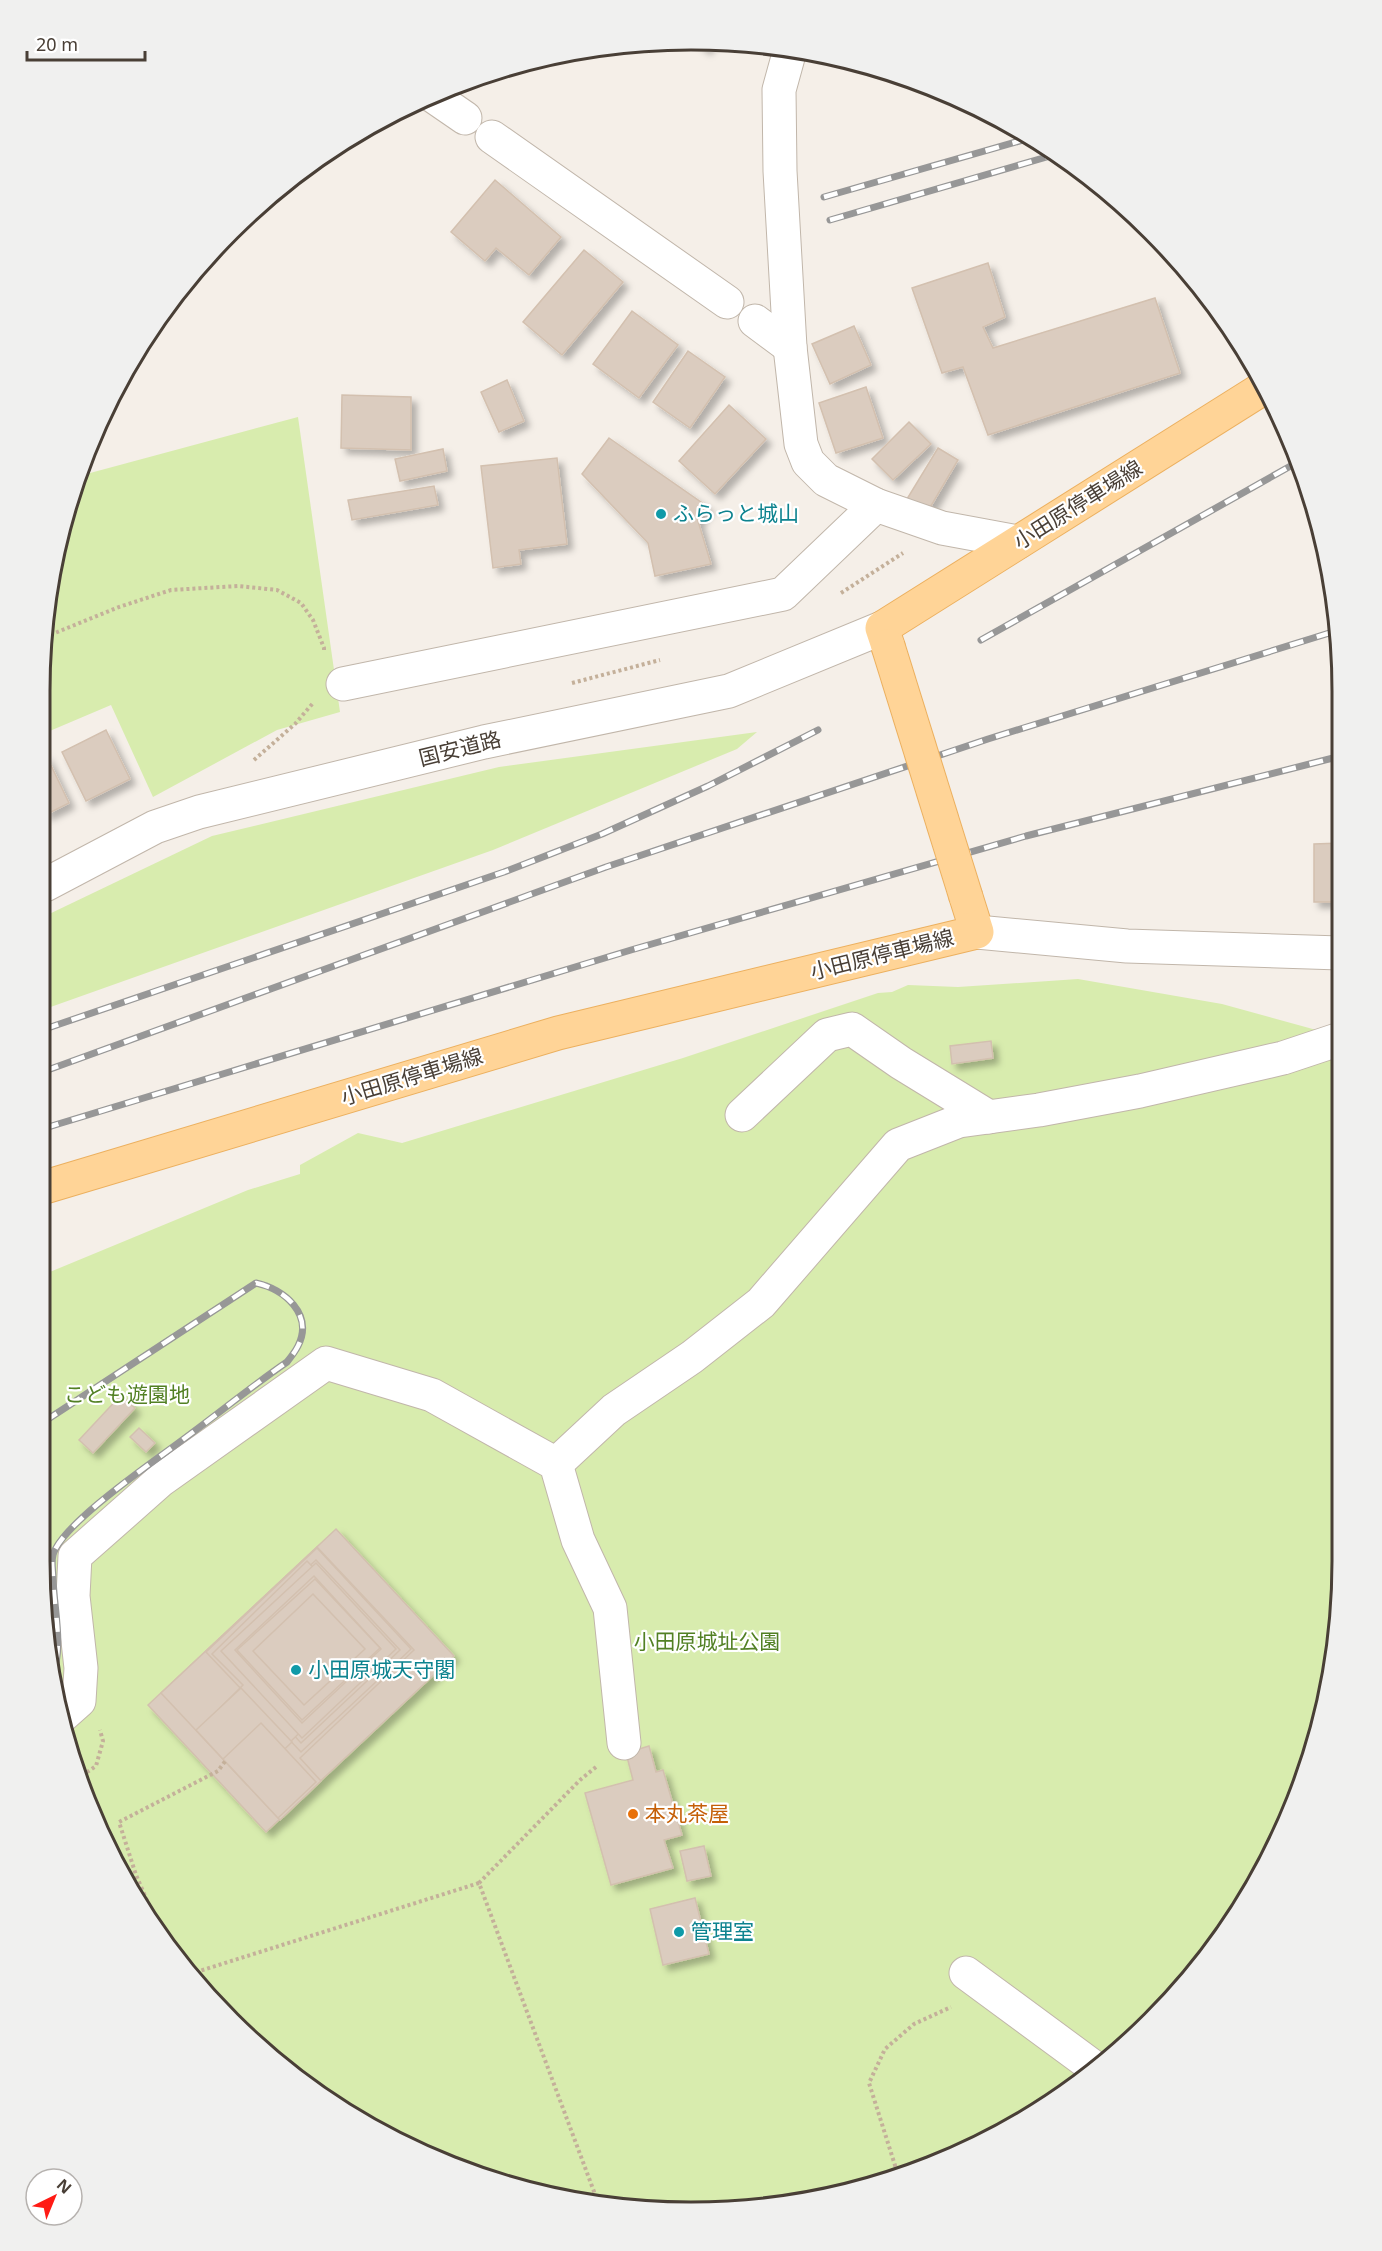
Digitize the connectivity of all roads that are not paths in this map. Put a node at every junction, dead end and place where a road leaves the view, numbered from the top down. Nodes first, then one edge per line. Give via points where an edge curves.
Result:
1 (788, 57) edge
2 (440, 101) edge
3 (465, 118) dead end
4 (492, 137) dead end
5 (727, 302) dead end
6 (755, 321) dead end
7 (790, 347) junction
8 (1258, 391) edge
9 (876, 505) junction
10 (1018, 542) junction
11 (885, 637) junction
12 (329, 691) road end
13 (50, 882) edge
14 (977, 932) junction
15 (1332, 953) edge
16 (1332, 1042) edge
17 (742, 1115) dead end
18 (989, 1117) junction
19 (50, 1185) edge
20 (556, 1464) junction
21 (68, 1711) edge
22 (624, 1743) road end
23 (976, 1981) road end
24 (1089, 2063) edge

1 - 7 street via 779,90
2 - 3 street
4 - 5 street
6 - 7 street
7 - 9 street via 801,444 808,462 826,480
8 - 10 main road, 小田原停車場線
9 - 10 street via 942,528
9 - 12 street via 783,594
10 - 11 main road, 小田原停車場線
11 - 13 street, 国安道路 via 729,691 484,742 199,812 155,826
11 - 14 main road, 小田原停車場線, bridge
14 - 15 street via 1127,946
14 - 19 main road, 小田原停車場線 via 558,1033
16 - 18 street via 1282,1058 1140,1091
17 - 18 street via 827,1035 852,1029
18 - 20 street via 959,1121 898,1144 761,1303 692,1358 614,1410
20 - 21 street via 432,1395 326,1363 161,1480 75,1556 73,1596 81,1668 79,1701
20 - 22 street via 578,1539 610,1608
23 - 24 street

